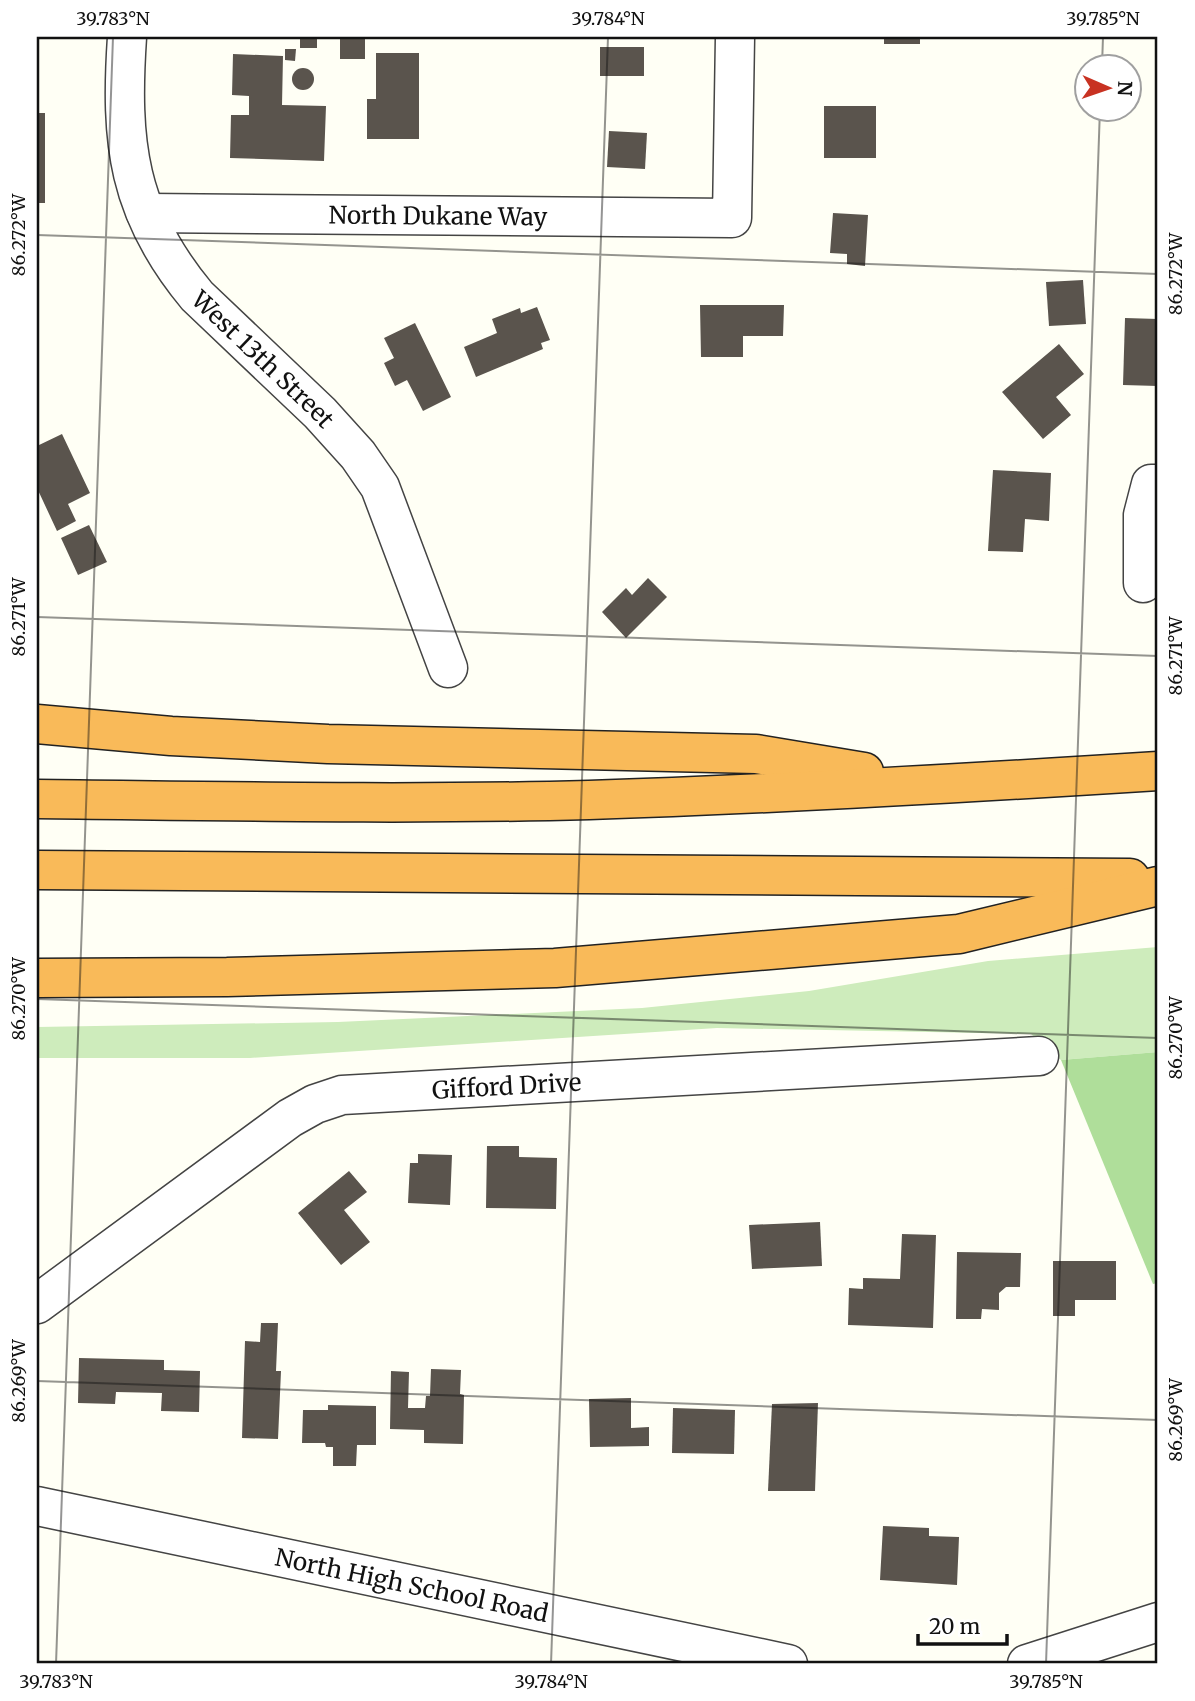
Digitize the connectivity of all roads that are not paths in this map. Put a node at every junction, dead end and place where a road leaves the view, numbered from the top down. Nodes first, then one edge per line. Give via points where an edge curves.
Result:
1 (127, 37) edge
2 (735, 37) edge
3 (146, 214) junction
4 (1155, 484) edge
5 (1143, 583) dead end
6 (448, 668) dead end
7 (37, 723) edge
8 (1158, 771) edge
9 (943, 785) junction
10 (37, 799) edge
11 (37, 870) edge
12 (1158, 878) edge
13 (1158, 886) edge
14 (37, 978) edge
15 (1040, 1056) dead end
16 (37, 1304) edge
17 (37, 1506) edge
18 (1158, 1622) edge
19 (788, 1664) edge
20 (1027, 1664) edge

1 - 3 street, West 13th Street via 127,150
2 - 3 street, North Dukane Way via 732,218
3 - 6 street, West 13th Street via 197,296 320,413 380,487
4 - 5 street via 1143,515
7 - 9 highway via 328,744 757,754
8 - 9 highway
9 - 10 highway via 416,803
11 - 12 highway
13 - 14 highway via 959,934 583,966
15 - 16 street, Gifford Drive via 342,1095 290,1118
17 - 19 street, North High School Road
18 - 20 street

